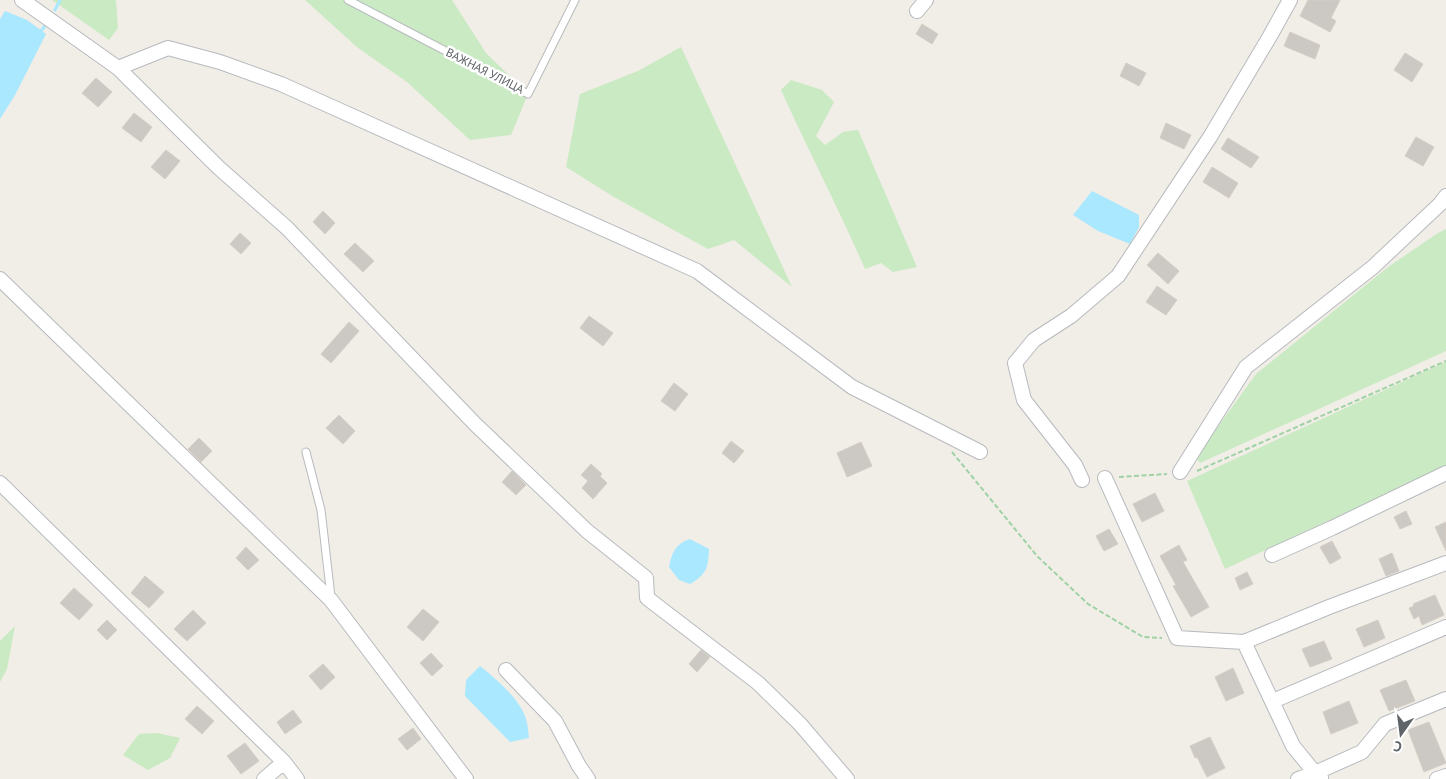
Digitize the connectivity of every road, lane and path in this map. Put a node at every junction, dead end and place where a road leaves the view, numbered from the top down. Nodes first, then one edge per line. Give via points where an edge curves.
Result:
1 (22, 0) edge
2 (348, 0) edge
3 (575, 0) edge
4 (1290, 0) edge
5 (118, 68) junction
6 (1446, 196) edge
7 (0, 279) edge
8 (1446, 361) edge
9 (949, 448) dead end
10 (306, 452) dead end
11 (980, 452) dead end
12 (1180, 472) junction
13 (1446, 473) edge
14 (1105, 478) joint
15 (1082, 480) dead end
16 (0, 483) edge
17 (1272, 555) dead end
18 (1446, 564) edge
19 (332, 600) junction
20 (1446, 627) edge
21 (1177, 638) junction
22 (1244, 642) junction
23 (506, 670) dead end
24 (1446, 699) edge
25 (1273, 701) junction
26 (284, 762) junction
27 (1446, 776) edge
28 (1321, 777) edge
29 (264, 779) edge
30 (297, 779) edge
31 (466, 779) edge
32 (588, 779) edge
33 (847, 779) edge
34 (1298, 779) edge
35 (1437, 779) edge

1 - 5 street
2 - 3 lane, ВАЖНАЯ УЛИЦА via 528,94
4 - 15 street via 1210,137 1118,276 1071,316 1034,340 1015,363 1024,400 1075,465
5 - 11 street via 168,48 281,84 697,271 852,387
5 - 33 street via 219,168 287,228 482,431 587,531 646,578 648,598 758,683 800,724
6 - 12 street via 1373,267 1246,366
7 - 19 street
8 - 12 path via 1196,471
9 - 21 path via 1037,556 1088,604 1143,637
10 - 19 lane via 321,510
12 - 14 path
13 - 17 street
14 - 21 street
16 - 26 street
18 - 22 street
19 - 31 street
20 - 25 street
21 - 22 street
22 - 25 street
23 - 32 street via 556,721
24 - 28 street via 1385,724 1362,752
25 - 28 street via 1294,746
26 - 29 street
26 - 30 street
27 - 35 street
28 - 34 street

